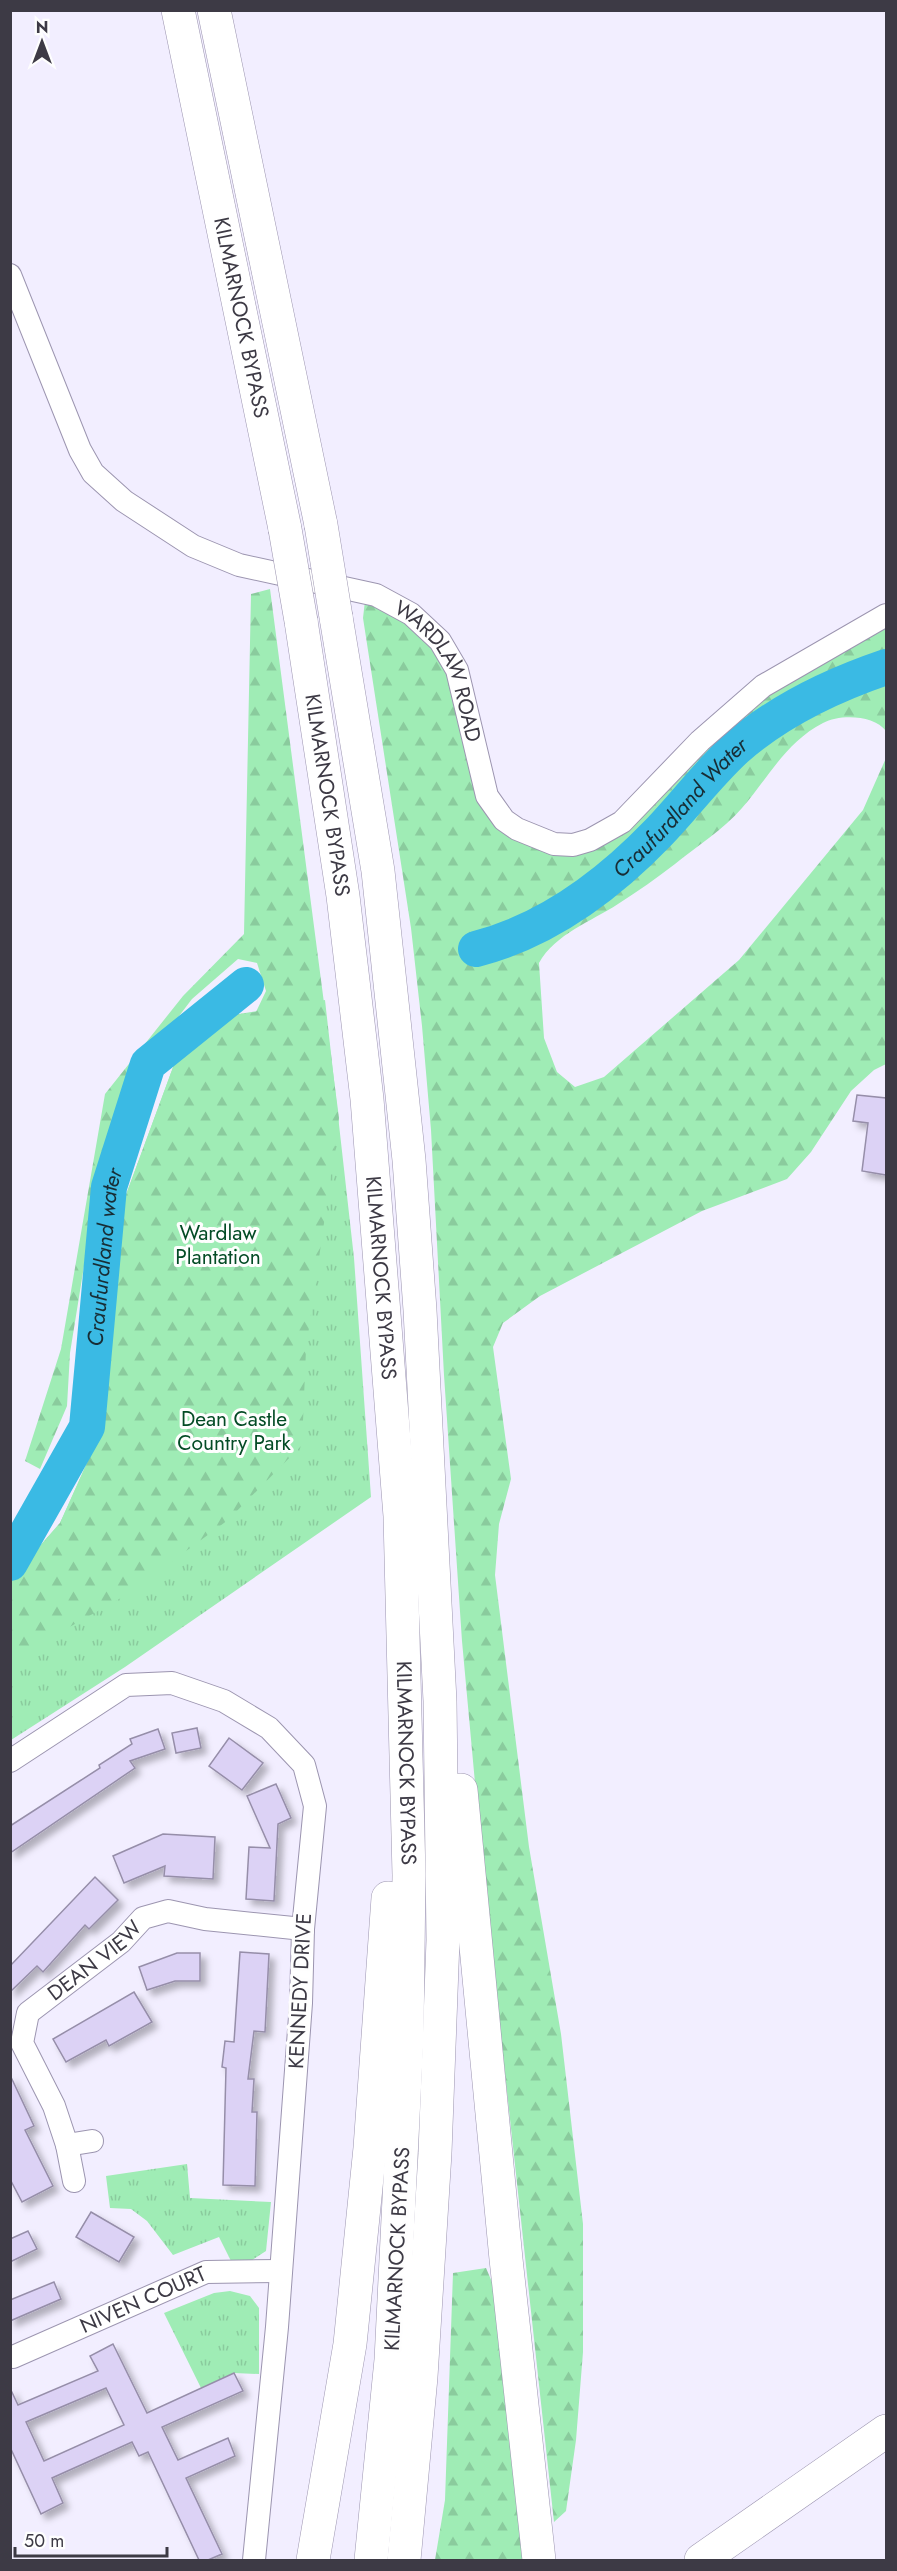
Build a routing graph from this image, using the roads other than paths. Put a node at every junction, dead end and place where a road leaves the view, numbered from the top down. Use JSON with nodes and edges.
{"nodes":[{"id":1,"x":178,"y":10,"type":"edge"},
{"id":2,"x":214,"y":10,"type":"edge"},
{"id":3,"x":10,"y":275,"type":"edge"},
{"id":4,"x":886,"y":615,"type":"edge"},
{"id":5,"x":440,"y":1701,"type":"junction"},
{"id":6,"x":10,"y":1761,"type":"edge"},
{"id":7,"x":406,"y":1771,"type":"junction"},
{"id":8,"x":303,"y":1929,"type":"junction"},
{"id":9,"x":92,"y":2141,"type":"dead end"},
{"id":10,"x":67,"y":2145,"type":"junction"},
{"id":11,"x":74,"y":2181,"type":"dead end"},
{"id":12,"x":280,"y":2271,"type":"junction"},
{"id":13,"x":13,"y":2357,"type":"dead end"},
{"id":14,"x":886,"y":2431,"type":"edge"},
{"id":15,"x":254,"y":2560,"type":"edge"},
{"id":16,"x":313,"y":2560,"type":"edge"},
{"id":17,"x":371,"y":2560,"type":"edge"},
{"id":18,"x":404,"y":2560,"type":"edge"},
{"id":19,"x":539,"y":2560,"type":"edge"},
{"id":20,"x":701,"y":2560,"type":"edge"}],
"edges":[{"from":1,"to":7,"type":"main road","name":"KILMARNOCK BYPASS","bridge":true},
{"from":2,"to":5,"type":"main road","name":"KILMARNOCK BYPASS","bridge":true},
{"from":3,"to":4,"type":"street","name":"WARDLAW ROAD"},
{"from":5,"to":18,"type":"main road","name":"KILMARNOCK BYPASS"},
{"from":5,"to":19,"type":"main road"},
{"from":6,"to":8,"type":"street","name":"KENNEDY DRIVE"},
{"from":7,"to":16,"type":"main road"},
{"from":7,"to":17,"type":"main road","name":"KILMARNOCK BYPASS"},
{"from":8,"to":10,"type":"street","name":"DEAN VIEW"},
{"from":8,"to":12,"type":"street","name":"KENNEDY DRIVE"},
{"from":9,"to":10,"type":"street"},
{"from":10,"to":11,"type":"street","name":"DEAN VIEW"},
{"from":12,"to":13,"type":"street","name":"NIVEN COURT"},
{"from":12,"to":15,"type":"street","name":"KENNEDY DRIVE"},
{"from":14,"to":20,"type":"main road"}]}
